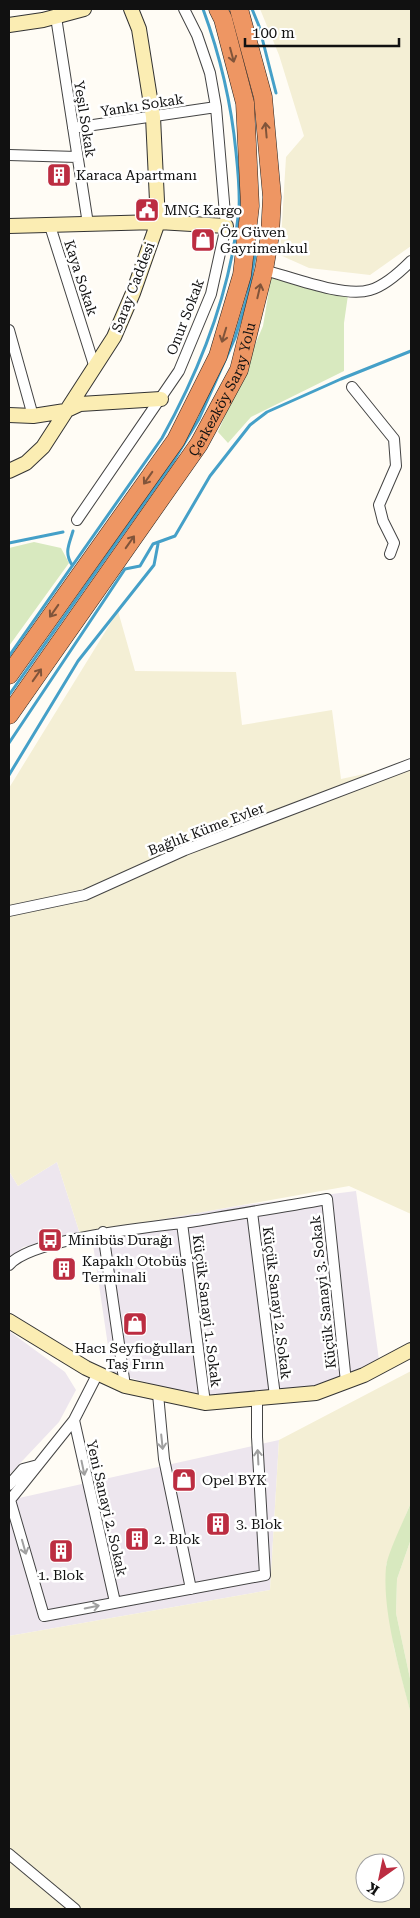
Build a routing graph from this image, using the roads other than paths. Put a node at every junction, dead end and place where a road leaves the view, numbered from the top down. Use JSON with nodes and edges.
{"nodes":[{"id":1,"x":84,"y":9,"type":"edge"},
{"id":2,"x":131,"y":9,"type":"edge"},
{"id":3,"x":184,"y":9,"type":"edge"},
{"id":4,"x":218,"y":9,"type":"edge"},
{"id":5,"x":239,"y":9,"type":"edge"},
{"id":6,"x":56,"y":17,"type":"junction"},
{"id":7,"x":9,"y":25,"type":"edge"},
{"id":8,"x":216,"y":107,"type":"junction"},
{"id":9,"x":153,"y":117,"type":"junction"},
{"id":10,"x":73,"y":128,"type":"junction"},
{"id":11,"x":9,"y":155,"type":"edge"},
{"id":12,"x":77,"y":157,"type":"junction"},
{"id":13,"x":158,"y":222,"type":"junction"},
{"id":14,"x":88,"y":224,"type":"junction"},
{"id":15,"x":9,"y":226,"type":"edge"},
{"id":16,"x":50,"y":226,"type":"junction"},
{"id":17,"x":226,"y":226,"type":"junction"},
{"id":18,"x":411,"y":261,"type":"edge"},
{"id":19,"x":264,"y":270,"type":"junction"},
{"id":20,"x":9,"y":330,"type":"edge"},
{"id":21,"x":95,"y":368,"type":"junction"},
{"id":22,"x":352,"y":387,"type":"dead end"},
{"id":23,"x":161,"y":399,"type":"junction"},
{"id":24,"x":66,"y":411,"type":"junction"},
{"id":25,"x":9,"y":415,"type":"edge"},
{"id":26,"x":32,"y":416,"type":"junction"},
{"id":27,"x":9,"y":471,"type":"edge"},
{"id":28,"x":77,"y":520,"type":"dead end"},
{"id":29,"x":390,"y":554,"type":"dead end"},
{"id":30,"x":9,"y":675,"type":"edge"},
{"id":31,"x":9,"y":715,"type":"edge"},
{"id":32,"x":411,"y":764,"type":"edge"},
{"id":33,"x":9,"y":910,"type":"edge"},
{"id":34,"x":252,"y":1212,"type":"junction"},
{"id":35,"x":182,"y":1223,"type":"junction"},
{"id":36,"x":103,"y":1232,"type":"junction"},
{"id":37,"x":9,"y":1265,"type":"edge"},
{"id":38,"x":9,"y":1322,"type":"edge"},
{"id":39,"x":411,"y":1350,"type":"edge"},
{"id":40,"x":98,"y":1373,"type":"junction"},
{"id":41,"x":346,"y":1382,"type":"junction"},
{"id":42,"x":125,"y":1386,"type":"junction"},
{"id":43,"x":158,"y":1394,"type":"junction"},
{"id":44,"x":275,"y":1396,"type":"junction"},
{"id":45,"x":258,"y":1398,"type":"junction"},
{"id":46,"x":205,"y":1403,"type":"junction"},
{"id":47,"x":74,"y":1420,"type":"junction"},
{"id":48,"x":38,"y":1465,"type":"junction"},
{"id":49,"x":9,"y":1485,"type":"edge"},
{"id":50,"x":191,"y":1589,"type":"junction"},
{"id":51,"x":115,"y":1602,"type":"junction"},
{"id":52,"x":9,"y":1854,"type":"edge"},
{"id":53,"x":75,"y":1909,"type":"edge"}],
"edges":[{"from":1,"to":6,"type":"street"},
{"from":2,"to":9,"type":"street","name":"Saray Caddesi"},
{"from":3,"to":8,"type":"street","name":"Onur Sokak"},
{"from":4,"to":30,"type":"highway","name":"Çerkezköy Saray Yolu","one_way":true},
{"from":19,"to":5,"type":"highway","name":"Çerkezköy Saray Yolu","one_way":true},
{"from":6,"to":7,"type":"street"},
{"from":6,"to":10,"type":"street","name":"Yeşil Sokak"},
{"from":8,"to":9,"type":"street","name":"Yankı Sokak"},
{"from":8,"to":17,"type":"street","name":"Onur Sokak"},
{"from":9,"to":10,"type":"street","name":"Yankı Sokak"},
{"from":9,"to":13,"type":"street","name":"Saray Caddesi"},
{"from":10,"to":12,"type":"street","name":"Yeşil Sokak"},
{"from":11,"to":12,"type":"street"},
{"from":12,"to":14,"type":"street","name":"Yeşil Sokak"},
{"from":13,"to":14,"type":"street"},
{"from":13,"to":17,"type":"street"},
{"from":13,"to":21,"type":"street","name":"Saray Caddesi"},
{"from":14,"to":16,"type":"street"},
{"from":15,"to":16,"type":"street"},
{"from":16,"to":21,"type":"street","name":"Kaya Sokak"},
{"from":17,"to":23,"type":"street","name":"Onur Sokak"},
{"from":18,"to":19,"type":"street"},
{"from":31,"to":19,"type":"highway","name":"Çerkezköy Saray Yolu","one_way":true},
{"from":20,"to":26,"type":"street"},
{"from":21,"to":24,"type":"street","name":"Saray Caddesi"},
{"from":22,"to":29,"type":"street"},
{"from":23,"to":24,"type":"street"},
{"from":23,"to":28,"type":"street","name":"Onur Sokak"},
{"from":24,"to":26,"type":"street"},
{"from":24,"to":27,"type":"street","name":"Saray Caddesi"},
{"from":25,"to":26,"type":"street"},
{"from":32,"to":33,"type":"street","name":"Bağlık Küme Evler"},
{"from":34,"to":35,"type":"street"},
{"from":34,"to":41,"type":"street","name":"Küçük Sanayi 3. Sokak"},
{"from":34,"to":44,"type":"street","name":"Küçük Sanayi 2. Sokak"},
{"from":35,"to":36,"type":"street"},
{"from":35,"to":46,"type":"street","name":"Küçük Sanayi 1. Sokak"},
{"from":36,"to":37,"type":"street"},
{"from":36,"to":42,"type":"street"},
{"from":38,"to":40,"type":"street"},
{"from":39,"to":41,"type":"street"},
{"from":40,"to":42,"type":"street"},
{"from":40,"to":47,"type":"street"},
{"from":41,"to":44,"type":"street"},
{"from":42,"to":43,"type":"street"},
{"from":43,"to":46,"type":"street"},
{"from":43,"to":50,"type":"street","one_way":true},
{"from":44,"to":45,"type":"street"},
{"from":45,"to":46,"type":"street"},
{"from":50,"to":45,"type":"street","one_way":true},
{"from":47,"to":48,"type":"street"},
{"from":47,"to":51,"type":"street","name":"Yeni Sanayi 2. Sokak","one_way":true},
{"from":48,"to":49,"type":"street"},
{"from":48,"to":51,"type":"street","one_way":true},
{"from":50,"to":51,"type":"street"},
{"from":52,"to":53,"type":"street"}]}
